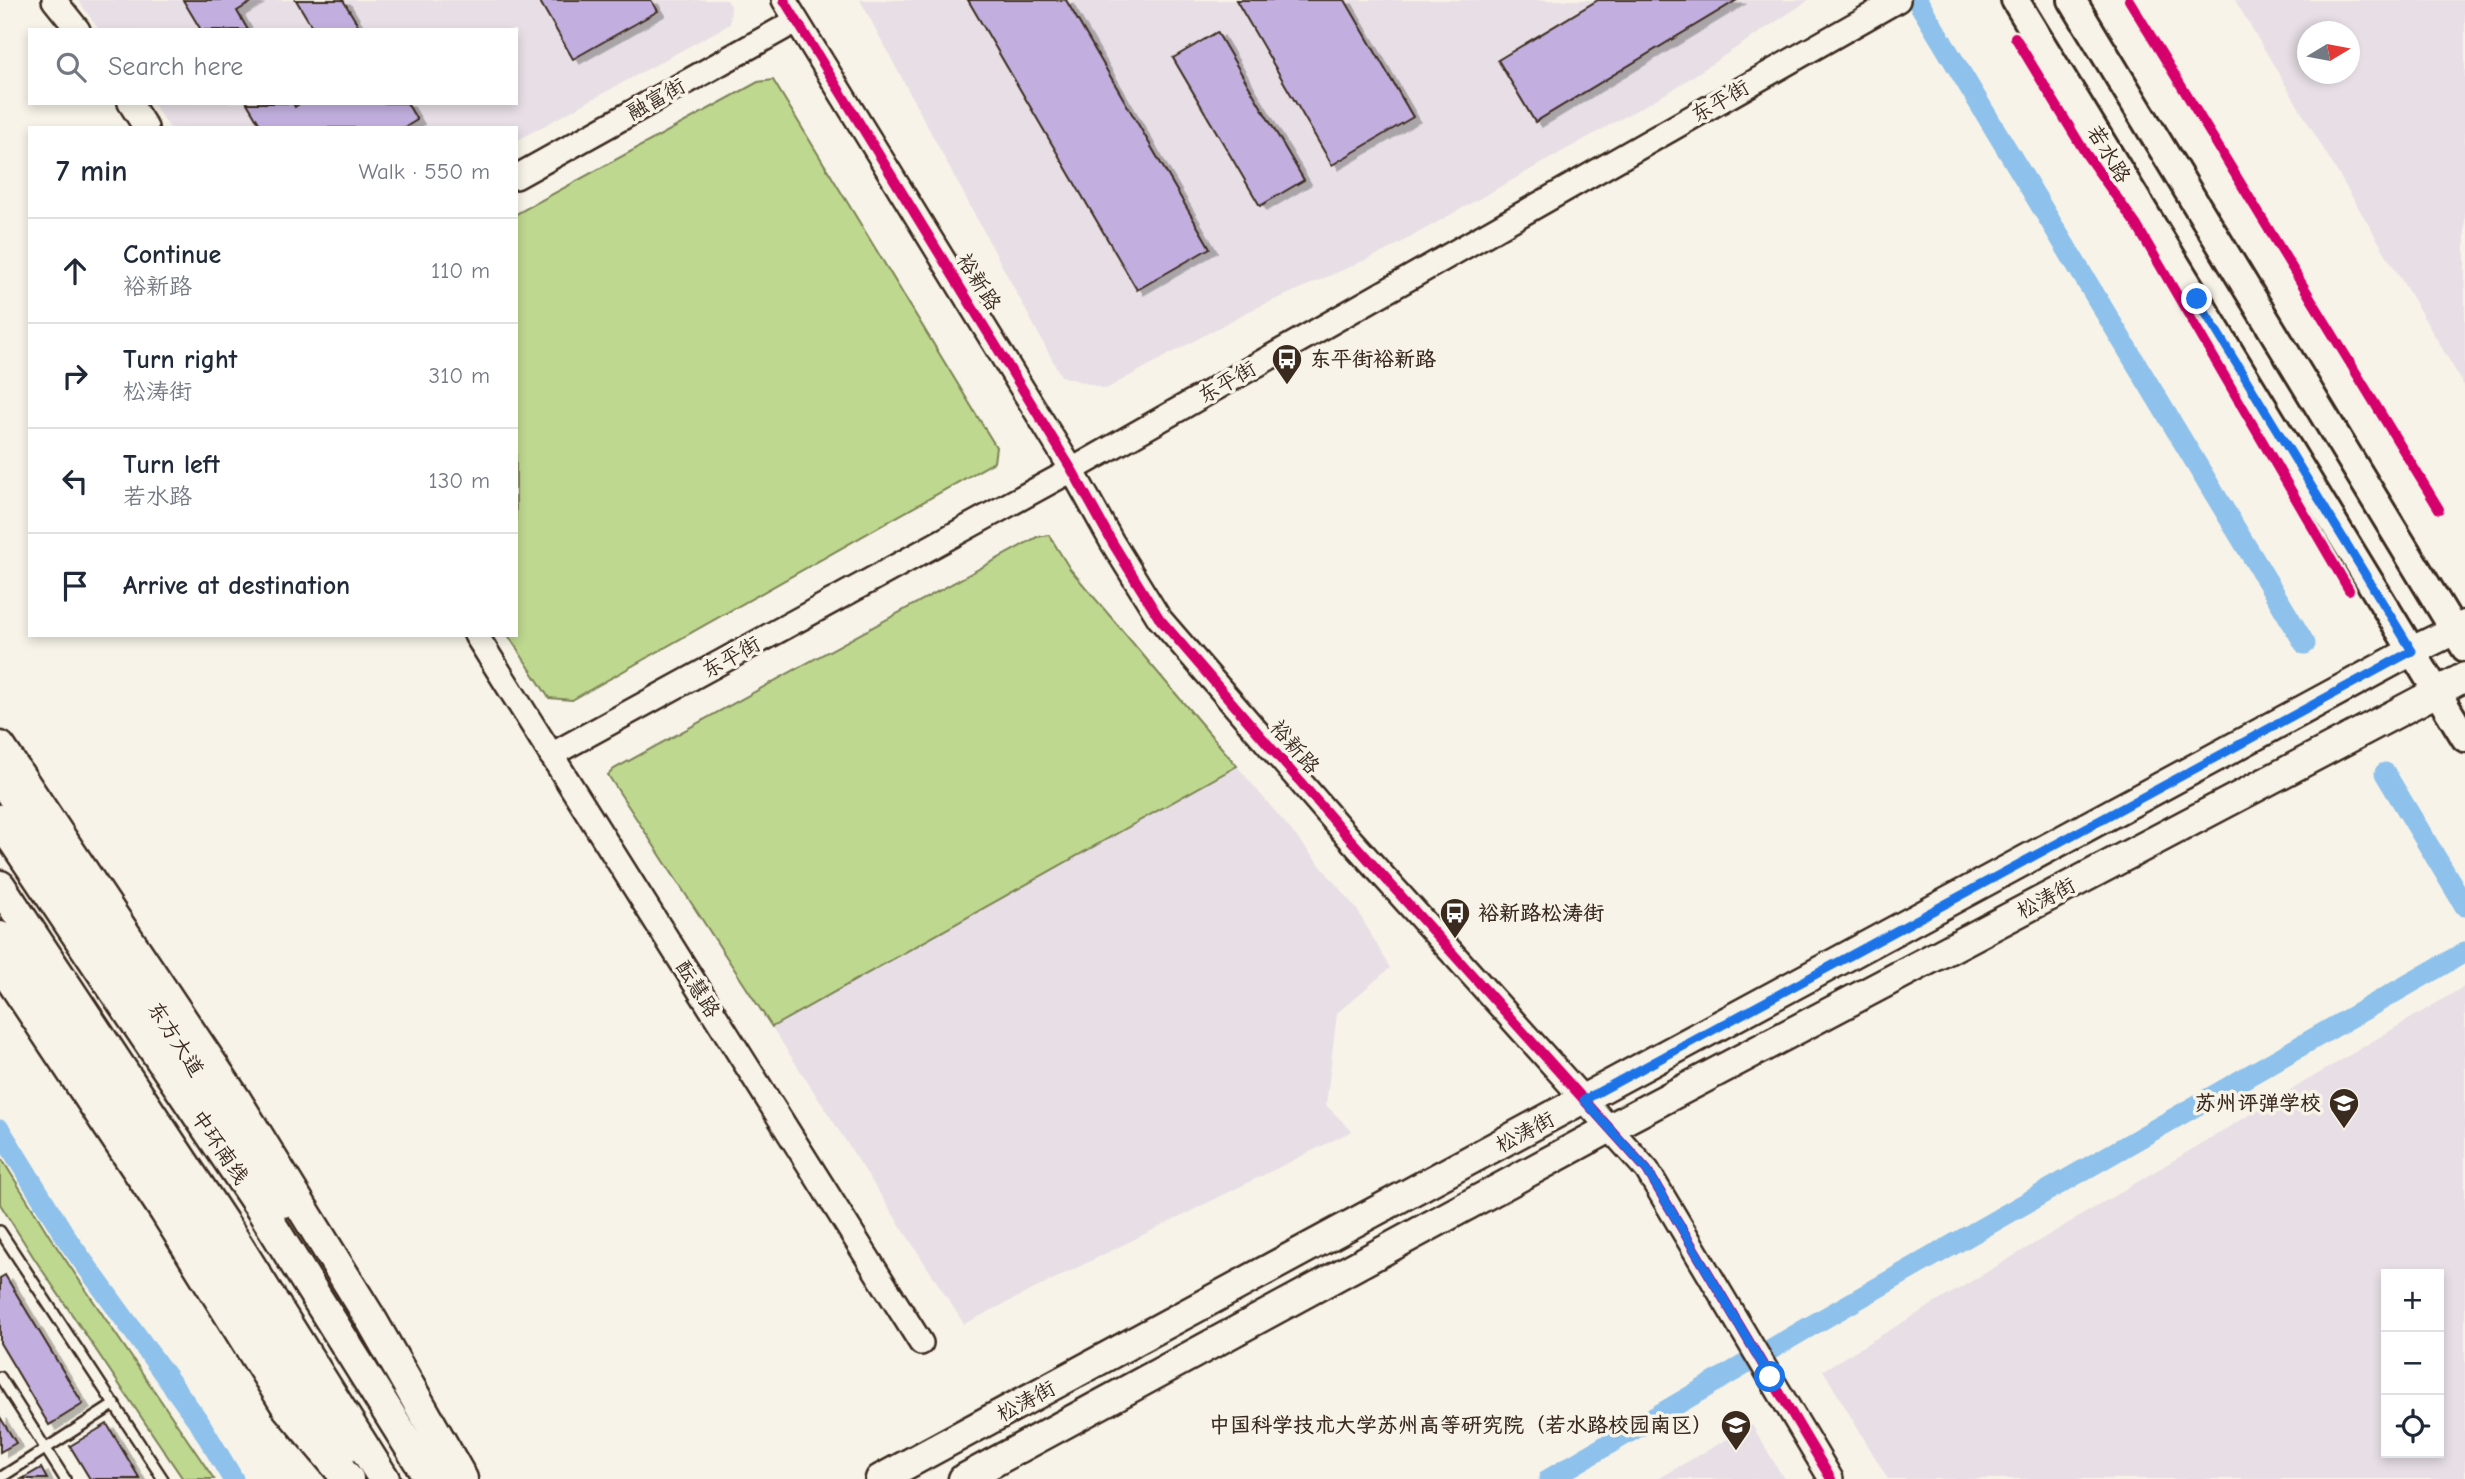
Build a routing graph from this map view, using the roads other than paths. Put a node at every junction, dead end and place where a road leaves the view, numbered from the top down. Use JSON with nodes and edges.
{"nodes":[{"id":1,"x":54,"y":0,"type":"edge"},
{"id":2,"x":784,"y":0,"type":"edge"},
{"id":3,"x":2015,"y":0,"type":"edge"},
{"id":4,"x":2072,"y":0,"type":"edge"},
{"id":5,"x":1889,"y":5,"type":"edge"},
{"id":6,"x":796,"y":21,"type":"junction"},
{"id":7,"x":76,"y":28,"type":"edge"},
{"id":8,"x":131,"y":105,"type":"edge"},
{"id":9,"x":145,"y":126,"type":"edge"},
{"id":10,"x":518,"y":176,"type":"edge"},
{"id":11,"x":1072,"y":470,"type":"junction"},
{"id":12,"x":2462,"y":635,"type":"edge"},
{"id":13,"x":477,"y":637,"type":"edge"},
{"id":14,"x":2412,"y":651,"type":"junction"},
{"id":15,"x":2465,"y":677,"type":"edge"},
{"id":16,"x":2437,"y":692,"type":"junction"},
{"id":17,"x":2465,"y":738,"type":"edge"},
{"id":18,"x":0,"y":747,"type":"edge"},
{"id":19,"x":551,"y":755,"type":"junction"},
{"id":20,"x":0,"y":779,"type":"edge"},
{"id":21,"x":0,"y":820,"type":"edge"},
{"id":22,"x":0,"y":886,"type":"edge"},
{"id":23,"x":0,"y":936,"type":"edge"},
{"id":24,"x":0,"y":963,"type":"edge"},
{"id":25,"x":1584,"y":1100,"type":"junction"},
{"id":26,"x":1610,"y":1128,"type":"junction"},
{"id":27,"x":0,"y":1231,"type":"edge"},
{"id":28,"x":921,"y":1343,"type":"dead end"},
{"id":29,"x":0,"y":1377,"type":"edge"},
{"id":30,"x":116,"y":1404,"type":"junction"},
{"id":31,"x":47,"y":1448,"type":"junction"},
{"id":32,"x":0,"y":1478,"type":"edge"},
{"id":33,"x":65,"y":1479,"type":"edge"},
{"id":34,"x":163,"y":1479,"type":"edge"},
{"id":35,"x":348,"y":1479,"type":"edge"},
{"id":36,"x":356,"y":1479,"type":"edge"},
{"id":37,"x":384,"y":1479,"type":"edge"},
{"id":38,"x":430,"y":1479,"type":"edge"},
{"id":39,"x":461,"y":1479,"type":"edge"},
{"id":40,"x":880,"y":1479,"type":"edge"},
{"id":41,"x":963,"y":1479,"type":"edge"},
{"id":42,"x":1830,"y":1479,"type":"edge"}],
"edges":[{"from":1,"to":7,"type":"street"},
{"from":2,"to":6,"type":"street","name":"裕新路"},
{"from":3,"to":14,"type":"main road","name":"若水路"},
{"from":4,"to":12,"type":"main road"},
{"from":5,"to":11,"type":"street","name":"东平街"},
{"from":6,"to":10,"type":"street","name":"融富街"},
{"from":6,"to":11,"type":"street","name":"裕新路"},
{"from":8,"to":9,"type":"street"},
{"from":11,"to":19,"type":"street","name":"东平街"},
{"from":11,"to":25,"type":"street","name":"裕新路"},
{"from":12,"to":14,"type":"main road","name":"松涛街"},
{"from":13,"to":19,"type":"street","name":"酝慧路"},
{"from":14,"to":16,"type":"main road","name":"若水路"},
{"from":14,"to":25,"type":"main road","name":"松涛街"},
{"from":15,"to":16,"type":"main road","name":"松涛街"},
{"from":16,"to":17,"type":"main road","name":"若水路"},
{"from":16,"to":26,"type":"main road","name":"松涛街"},
{"from":18,"to":39,"type":"highway"},
{"from":19,"to":28,"type":"street","name":"酝慧路"},
{"from":20,"to":39,"type":"main road","name":"东方大道"},
{"from":21,"to":38,"type":"highway","name":"中环南线"},
{"from":22,"to":37,"type":"highway","name":"中环南线"},
{"from":23,"to":36,"type":"main road"},
{"from":24,"to":35,"type":"highway"},
{"from":25,"to":26,"type":"street","name":"裕新路"},
{"from":25,"to":40,"type":"main road","name":"松涛街"},
{"from":26,"to":41,"type":"main road","name":"松涛街"},
{"from":26,"to":42,"type":"street","name":"裕新路"},
{"from":27,"to":30,"type":"lane"},
{"from":29,"to":31,"type":"lane"},
{"from":30,"to":31,"type":"lane"},
{"from":30,"to":34,"type":"lane"},
{"from":31,"to":32,"type":"lane"},
{"from":31,"to":33,"type":"lane"}]}
